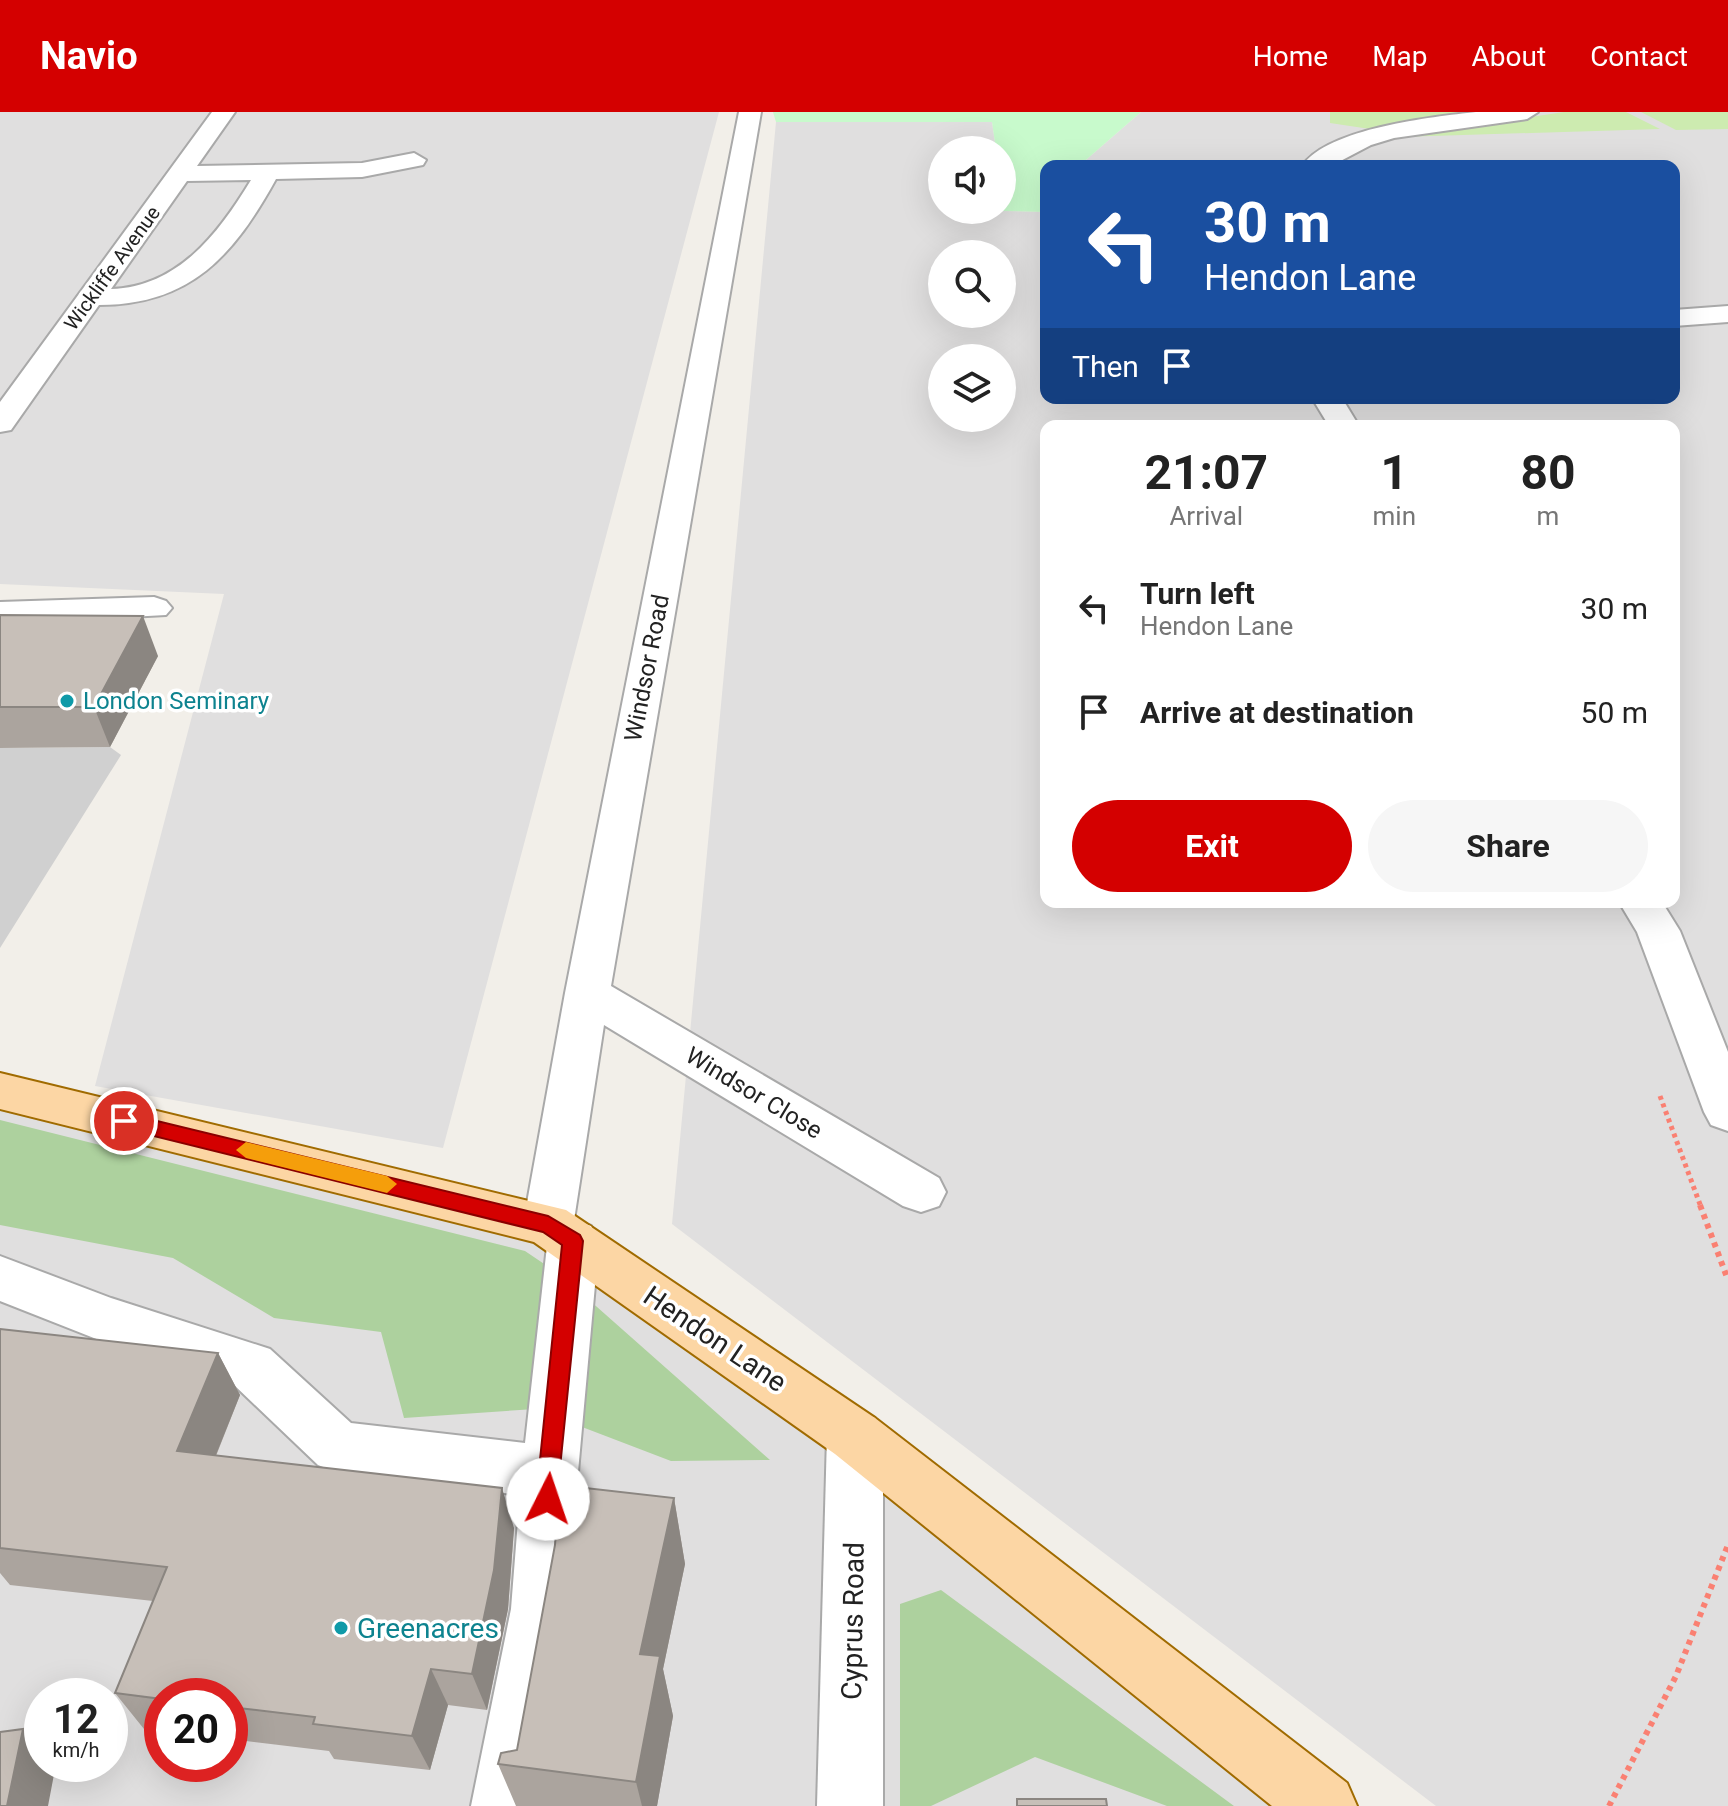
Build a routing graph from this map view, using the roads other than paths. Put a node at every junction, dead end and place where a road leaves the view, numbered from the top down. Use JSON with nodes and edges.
{"nodes":[{"id":1,"x":224,"y":112,"type":"edge"},
{"id":2,"x":750,"y":112,"type":"edge"},
{"id":3,"x":1527,"y":112,"type":"edge"},
{"id":4,"x":414,"y":160,"type":"dead end"},
{"id":5,"x":1322,"y":160,"type":"edge"},
{"id":6,"x":267,"y":173,"type":"junction"},
{"id":7,"x":180,"y":174,"type":"junction"},
{"id":8,"x":91,"y":297,"type":"junction"},
{"id":9,"x":1728,"y":314,"type":"edge"},
{"id":10,"x":1680,"y":318,"type":"edge"},
{"id":11,"x":0,"y":423,"type":"edge"},
{"id":12,"x":154,"y":608,"type":"dead end"},
{"id":13,"x":0,"y":613,"type":"edge"},
{"id":14,"x":1644,"y":908,"type":"edge"},
{"id":15,"x":587,"y":993,"type":"junction"},
{"id":16,"x":0,"y":1091,"type":"edge"},
{"id":17,"x":1728,"y":1112,"type":"edge"},
{"id":18,"x":921,"y":1192,"type":"dead end"},
{"id":19,"x":561,"y":1233,"type":"junction"},
{"id":20,"x":0,"y":1278,"type":"edge"},
{"id":21,"x":855,"y":1436,"type":"junction"},
{"id":22,"x":550,"y":1472,"type":"junction"},
{"id":23,"x":504,"y":1806,"type":"edge"},
{"id":24,"x":850,"y":1806,"type":"edge"},
{"id":25,"x":1324,"y":1806,"type":"edge"}],
"edges":[{"from":1,"to":7,"type":"street","name":"Wickliffe Avenue"},
{"from":2,"to":15,"type":"street","name":"Windsor Road"},
{"from":3,"to":5,"type":"street"},
{"from":4,"to":6,"type":"street"},
{"from":6,"to":7,"type":"street"},
{"from":6,"to":8,"type":"street"},
{"from":7,"to":8,"type":"street","name":"Wickliffe Avenue"},
{"from":8,"to":11,"type":"street","name":"Wickliffe Avenue"},
{"from":9,"to":10,"type":"street"},
{"from":12,"to":13,"type":"street"},
{"from":14,"to":17,"type":"street"},
{"from":15,"to":18,"type":"street","name":"Windsor Close"},
{"from":15,"to":19,"type":"street","name":"Windsor Road"},
{"from":16,"to":19,"type":"main road","name":"Hendon Lane"},
{"from":19,"to":21,"type":"main road","name":"Hendon Lane"},
{"from":19,"to":22,"type":"street","name":"Windsor Road"},
{"from":20,"to":22,"type":"street"},
{"from":21,"to":24,"type":"street","name":"Cyprus Road"},
{"from":21,"to":25,"type":"main road","name":"Hendon Lane"},
{"from":22,"to":23,"type":"street","name":"Windsor Road"}]}
